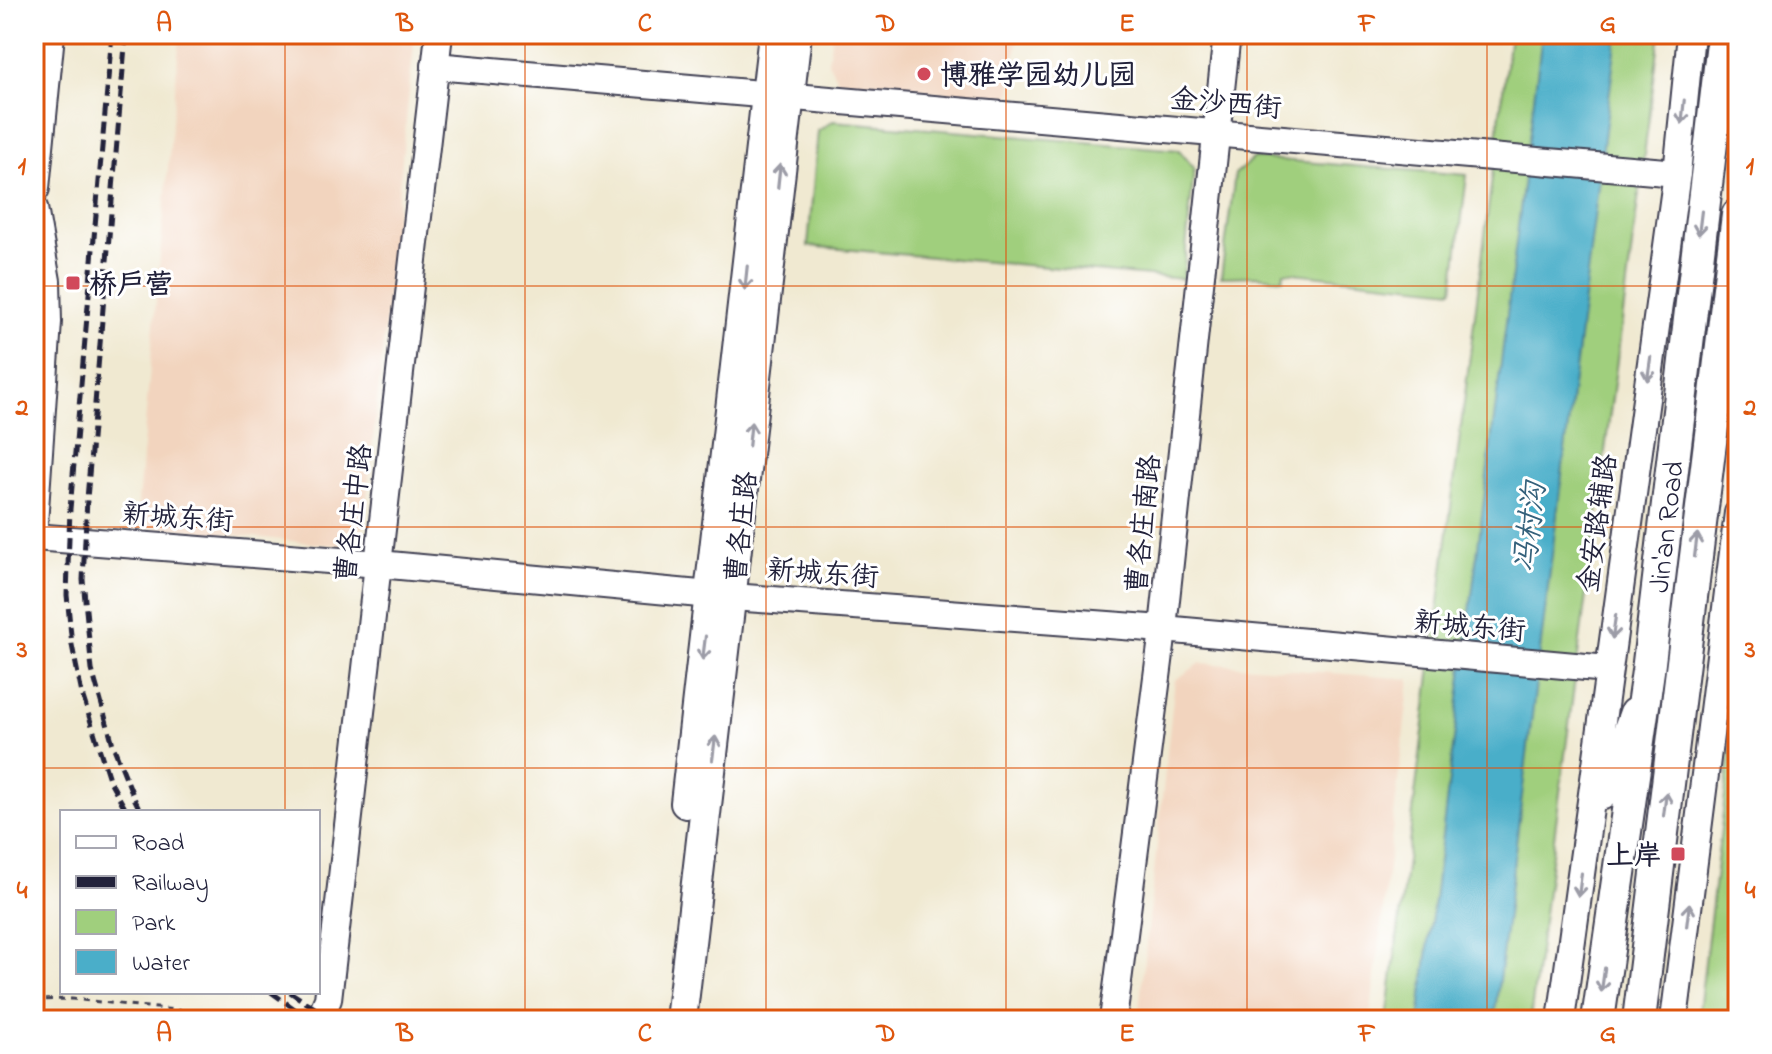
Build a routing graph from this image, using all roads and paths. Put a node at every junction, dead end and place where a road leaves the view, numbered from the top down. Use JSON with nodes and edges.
{"nodes":[{"id":1,"x":49,"y":34,"type":"edge"},
{"id":2,"x":439,"y":34,"type":"edge"},
{"id":3,"x":774,"y":34,"type":"edge"},
{"id":4,"x":796,"y":34,"type":"edge"},
{"id":5,"x":1227,"y":34,"type":"edge"},
{"id":6,"x":1691,"y":34,"type":"edge"},
{"id":7,"x":1724,"y":34,"type":"edge"},
{"id":8,"x":435,"y":66,"type":"junction"},
{"id":9,"x":778,"y":96,"type":"junction"},
{"id":10,"x":1216,"y":134,"type":"junction"},
{"id":11,"x":1677,"y":173,"type":"junction"},
{"id":12,"x":34,"y":188,"type":"edge"},
{"id":13,"x":34,"y":208,"type":"edge"},
{"id":14,"x":1738,"y":215,"type":"edge"},
{"id":15,"x":1738,"y":513,"type":"edge"},
{"id":16,"x":34,"y":524,"type":"edge"},
{"id":17,"x":34,"y":537,"type":"edge"},
{"id":18,"x":379,"y":564,"type":"junction"},
{"id":19,"x":721,"y":596,"type":"junction"},
{"id":20,"x":1163,"y":629,"type":"junction"},
{"id":21,"x":1608,"y":669,"type":"junction"},
{"id":22,"x":1648,"y":671,"type":"junction"},
{"id":23,"x":1728,"y":672,"type":"edge"},
{"id":24,"x":1585,"y":845,"type":"junction"},
{"id":25,"x":34,"y":1000,"type":"edge"},
{"id":26,"x":326,"y":1013,"type":"edge"},
{"id":27,"x":269,"y":1020,"type":"edge"},
{"id":28,"x":661,"y":1020,"type":"edge"},
{"id":29,"x":681,"y":1020,"type":"edge"},
{"id":30,"x":1113,"y":1020,"type":"edge"},
{"id":31,"x":1561,"y":1020,"type":"edge"},
{"id":32,"x":1598,"y":1020,"type":"edge"},
{"id":33,"x":1639,"y":1020,"type":"edge"},
{"id":34,"x":1674,"y":1020,"type":"edge"}],
"edges":[{"from":1,"to":12,"type":"main road"},
{"from":2,"to":8,"type":"street","name":"曹各庄中路"},
{"from":3,"to":9,"type":"main road","name":"曹各庄路"},
{"from":4,"to":9,"type":"main road","name":"曹各庄路"},
{"from":5,"to":10,"type":"street","name":"曹各庄南路"},
{"from":6,"to":11,"type":"street","name":"金安路辅路","one_way":true},
{"from":7,"to":22,"type":"main road","name":"Jin'an Road","one_way":true},
{"from":8,"to":9,"type":"street","name":"金沙西街"},
{"from":8,"to":18,"type":"street","name":"曹各庄中路"},
{"from":9,"to":10,"type":"street","name":"金沙西街"},
{"from":9,"to":19,"type":"main road","name":"曹各庄路"},
{"from":10,"to":11,"type":"street","name":"金沙西街"},
{"from":10,"to":20,"type":"street","name":"曹各庄南路"},
{"from":11,"to":21,"type":"street","name":"金安路辅路","one_way":true},
{"from":13,"to":16,"type":"street"},
{"from":33,"to":14,"type":"main road","name":"Jin'an Road","one_way":true},
{"from":15,"to":23,"type":"street"},
{"from":17,"to":18,"type":"street","name":"新城东街"},
{"from":18,"to":19,"type":"street","name":"新城东街"},
{"from":18,"to":26,"type":"street","name":"曹各庄中路"},
{"from":19,"to":20,"type":"street","name":"新城东街"},
{"from":19,"to":28,"type":"main road","name":"曹各庄路","one_way":true},
{"from":29,"to":19,"type":"main road","name":"曹各庄路","one_way":true},
{"from":20,"to":21,"type":"street","name":"新城东街"},
{"from":20,"to":30,"type":"street","name":"曹各庄南路"},
{"from":21,"to":24,"type":"street","name":"金安路辅路"},
{"from":22,"to":24,"type":"street"},
{"from":22,"to":32,"type":"main road","name":"Jin'an Road","one_way":true},
{"from":34,"to":23,"type":"street","one_way":true},
{"from":24,"to":31,"type":"street","name":"金安路辅路","one_way":true},
{"from":25,"to":27,"type":"path"}]}
